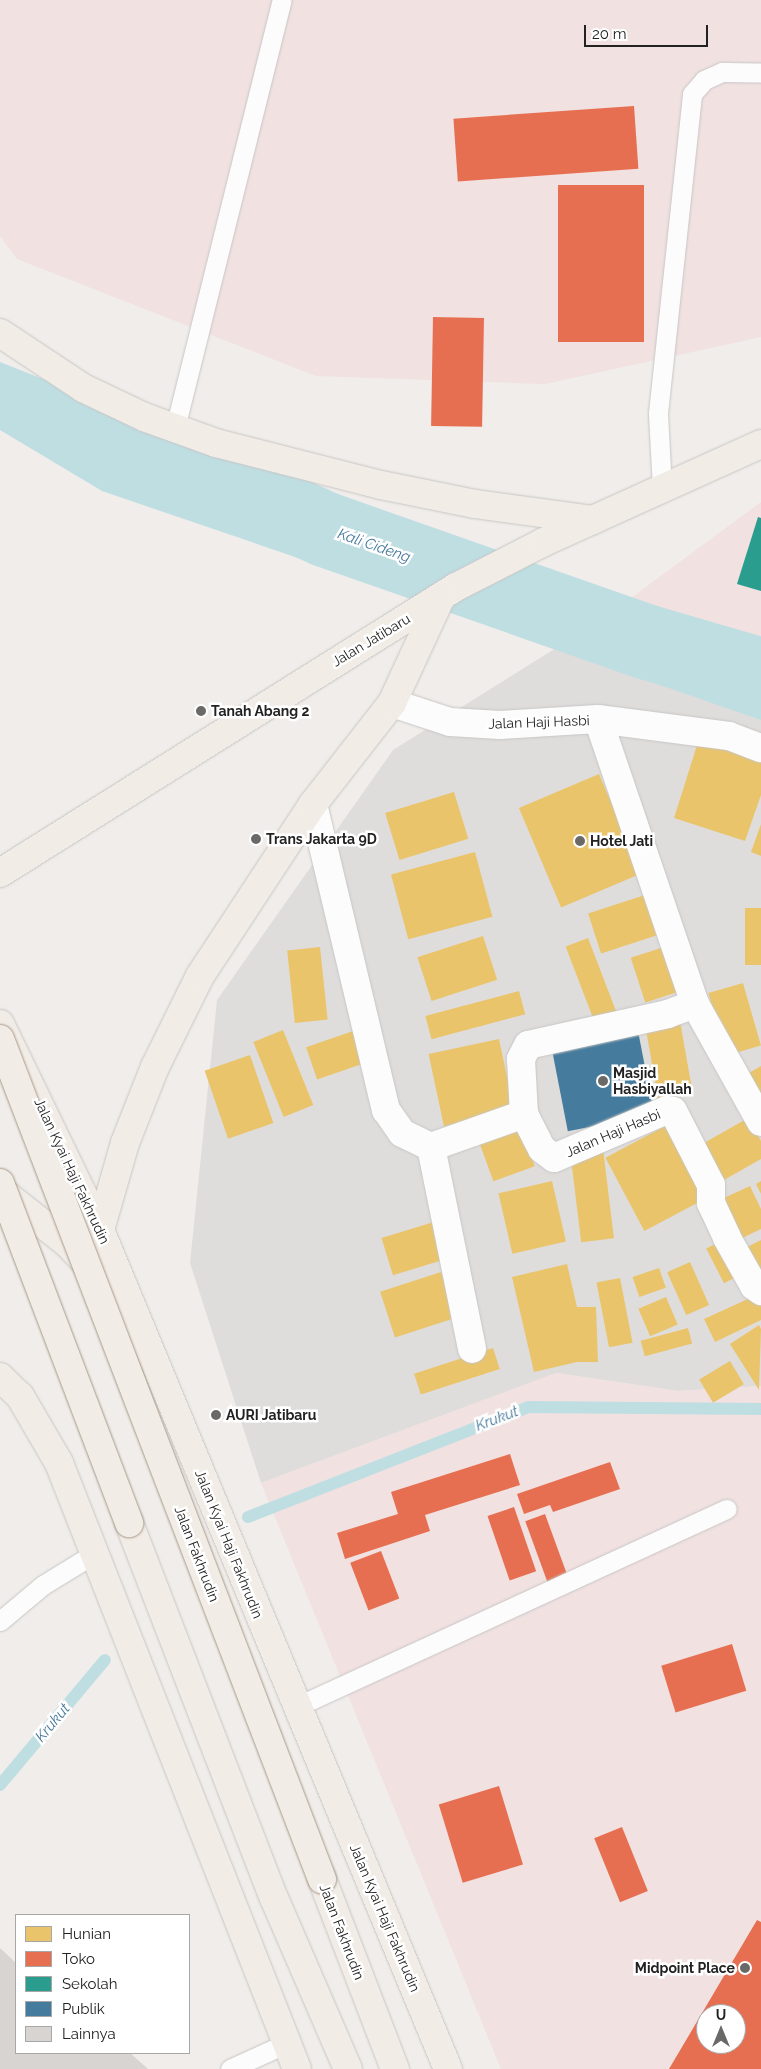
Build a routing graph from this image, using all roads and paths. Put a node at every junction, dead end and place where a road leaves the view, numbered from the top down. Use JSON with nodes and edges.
{"nodes":[{"id":1,"x":282,"y":0,"type":"edge"},
{"id":2,"x":761,"y":73,"type":"edge"},
{"id":3,"x":0,"y":333,"type":"edge"},
{"id":4,"x":175,"y":428,"type":"junction"},
{"id":5,"x":761,"y":444,"type":"edge"},
{"id":6,"x":662,"y":488,"type":"junction"},
{"id":7,"x":594,"y":520,"type":"junction"},
{"id":8,"x":449,"y":592,"type":"junction"},
{"id":9,"x":392,"y":703,"type":"junction"},
{"id":10,"x":598,"y":719,"type":"junction"},
{"id":11,"x":761,"y":748,"type":"edge"},
{"id":12,"x":313,"y":804,"type":"junction"},
{"id":13,"x":0,"y":873,"type":"edge"},
{"id":14,"x":695,"y":1004,"type":"junction"},
{"id":15,"x":0,"y":1024,"type":"edge"},
{"id":16,"x":0,"y":1039,"type":"edge"},
{"id":17,"x":524,"y":1114,"type":"junction"},
{"id":18,"x":761,"y":1122,"type":"edge"},
{"id":19,"x":431,"y":1147,"type":"junction"},
{"id":20,"x":0,"y":1183,"type":"edge"},
{"id":21,"x":0,"y":1190,"type":"edge"},
{"id":22,"x":100,"y":1230,"type":"junction"},
{"id":23,"x":761,"y":1291,"type":"edge"},
{"id":24,"x":133,"y":1312,"type":"junction"},
{"id":25,"x":472,"y":1349,"type":"dead end"},
{"id":26,"x":0,"y":1377,"type":"edge"},
{"id":27,"x":727,"y":1509,"type":"dead end"},
{"id":28,"x":95,"y":1553,"type":"junction"},
{"id":29,"x":0,"y":1621,"type":"edge"},
{"id":30,"x":296,"y":1707,"type":"junction"},
{"id":31,"x":288,"y":2043,"type":"junction"},
{"id":32,"x":230,"y":2069,"type":"edge"},
{"id":33,"x":297,"y":2069,"type":"edge"},
{"id":34,"x":348,"y":2069,"type":"edge"},
{"id":35,"x":395,"y":2069,"type":"edge"},
{"id":36,"x":448,"y":2069,"type":"edge"}],
"edges":[{"from":1,"to":4,"type":"lane"},
{"from":2,"to":6,"type":"lane"},
{"from":3,"to":4,"type":"main road"},
{"from":4,"to":7,"type":"main road"},
{"from":5,"to":6,"type":"main road","name":"Jalan Jatibaru"},
{"from":6,"to":7,"type":"main road","name":"Jalan Jatibaru"},
{"from":7,"to":8,"type":"main road","name":"Jalan Jatibaru"},
{"from":8,"to":9,"type":"main road"},
{"from":8,"to":13,"type":"main road","name":"Jalan Jatibaru"},
{"from":9,"to":10,"type":"street","name":"Jalan Haji Hasbi"},
{"from":9,"to":12,"type":"main road"},
{"from":10,"to":11,"type":"street","name":"Jalan Haji Hasbi"},
{"from":10,"to":14,"type":"street","name":"Jalan Haji Hasbi"},
{"from":12,"to":19,"type":"street"},
{"from":12,"to":22,"type":"main road"},
{"from":14,"to":17,"type":"street","name":"Jalan Haji Hasbi"},
{"from":14,"to":18,"type":"street","name":"Jalan Haji Hasbi"},
{"from":15,"to":22,"type":"main road","name":"Jalan Kyai Haji Fakhrudin"},
{"from":16,"to":35,"type":"main road","name":"Jalan Fakhrudin","bridge":true},
{"from":17,"to":19,"type":"street"},
{"from":17,"to":23,"type":"street","name":"Jalan Haji Hasbi"},
{"from":19,"to":25,"type":"street"},
{"from":20,"to":34,"type":"main road","bridge":true},
{"from":21,"to":24,"type":"main road"},
{"from":22,"to":24,"type":"main road","name":"Jalan Kyai Haji Fakhrudin"},
{"from":24,"to":30,"type":"main road","name":"Jalan Kyai Haji Fakhrudin"},
{"from":26,"to":28,"type":"main road"},
{"from":27,"to":30,"type":"lane"},
{"from":28,"to":29,"type":"lane"},
{"from":28,"to":31,"type":"main road"},
{"from":30,"to":36,"type":"main road","name":"Jalan Kyai Haji Fakhrudin"},
{"from":31,"to":32,"type":"lane"},
{"from":31,"to":33,"type":"main road"}]}
